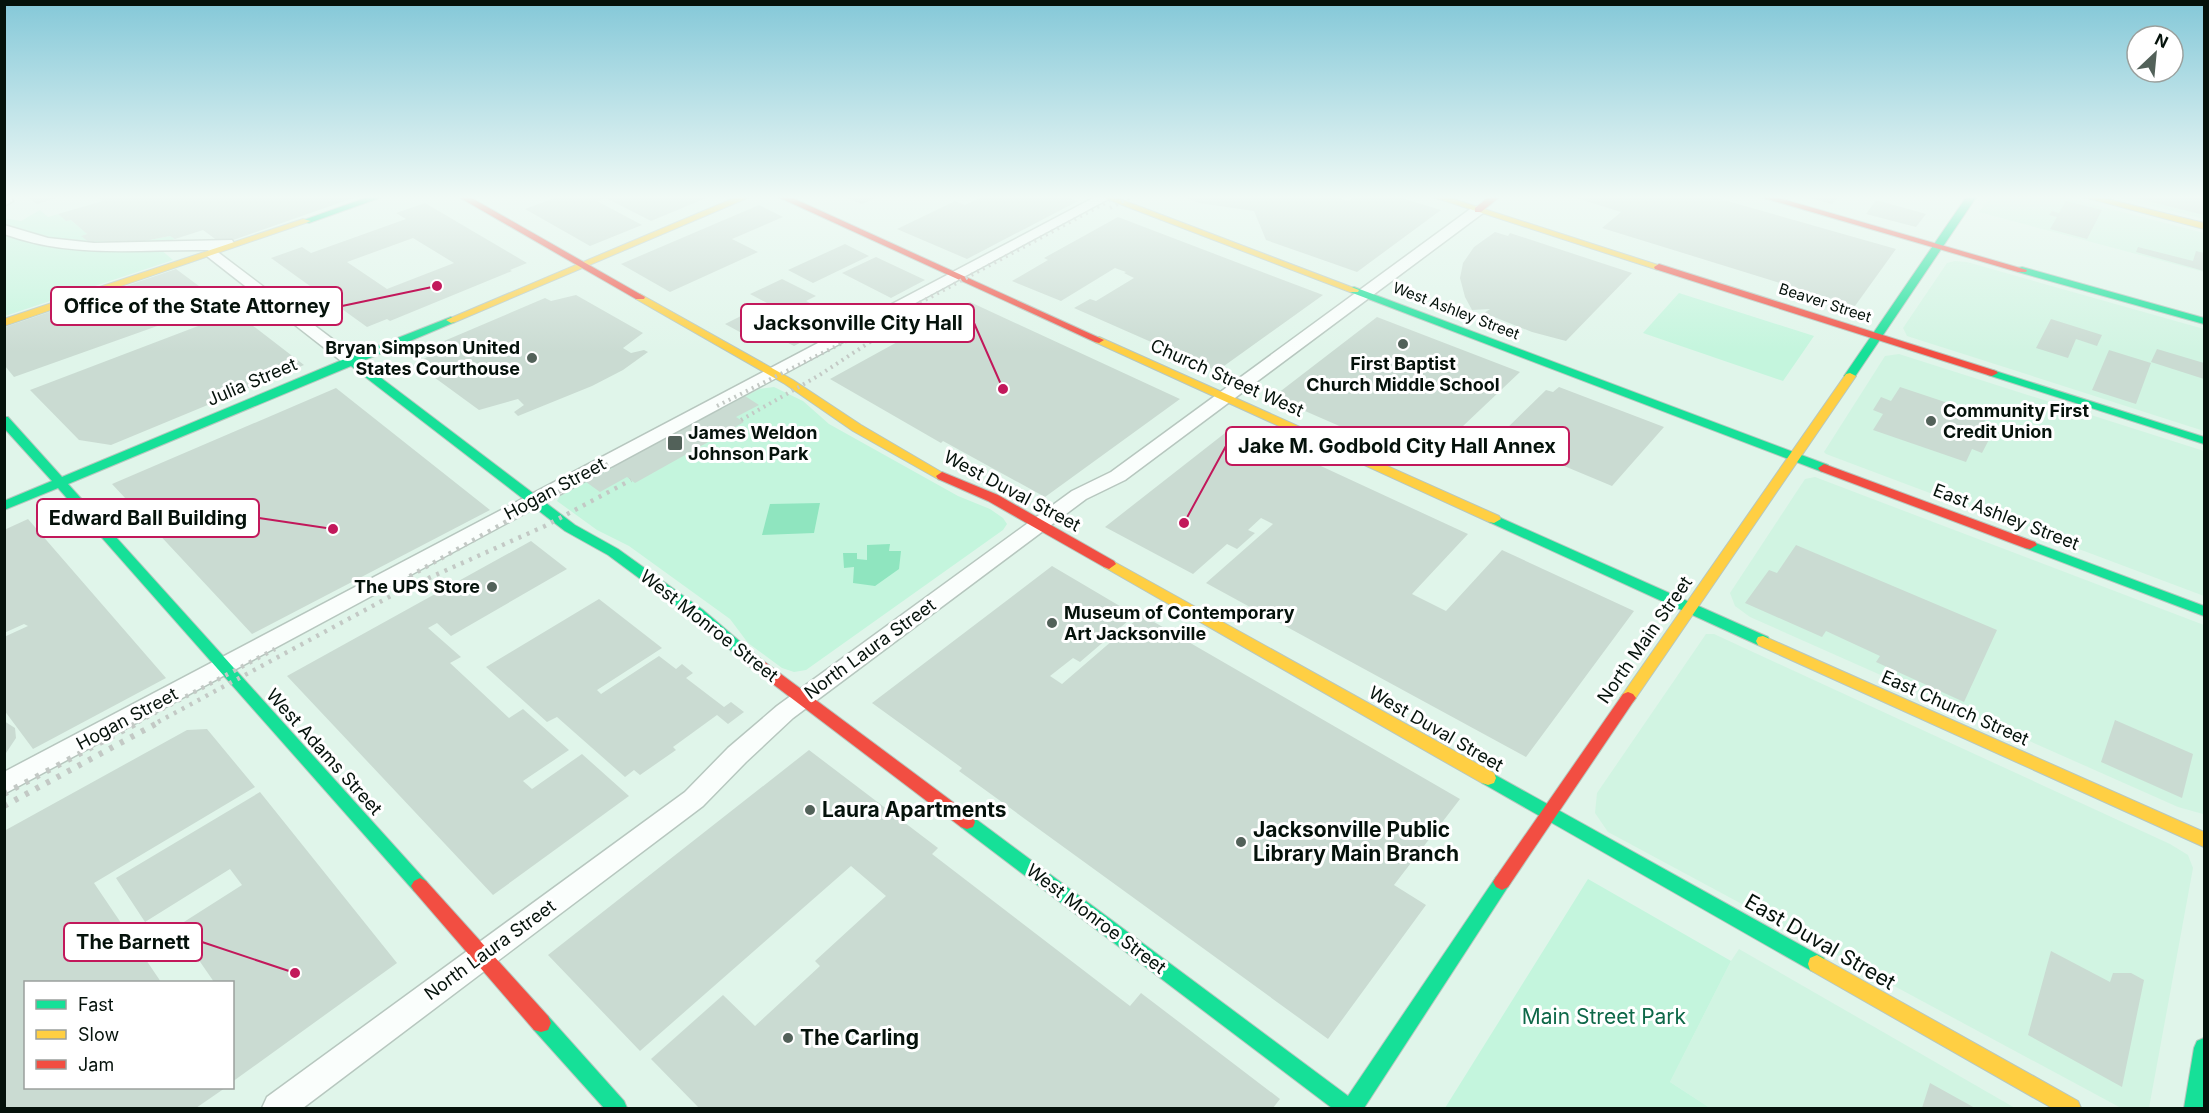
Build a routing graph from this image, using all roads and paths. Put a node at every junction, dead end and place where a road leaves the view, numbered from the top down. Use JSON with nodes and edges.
{"nodes":[{"id":1,"x":230,"y":248,"type":"edge"},
{"id":2,"x":554,"y":248,"type":"edge"},
{"id":3,"x":622,"y":248,"type":"edge"},
{"id":4,"x":896,"y":248,"type":"edge"},
{"id":5,"x":1009,"y":248,"type":"edge"},
{"id":6,"x":1243,"y":248,"type":"edge"},
{"id":7,"x":1427,"y":248,"type":"edge"},
{"id":8,"x":1597,"y":248,"type":"edge"},
{"id":9,"x":1937,"y":248,"type":"edge"},
{"id":10,"x":1949,"y":248,"type":"edge"},
{"id":11,"x":213,"y":254,"type":"junction"},
{"id":12,"x":583,"y":264,"type":"junction"},
{"id":13,"x":957,"y":276,"type":"junction"},
{"id":14,"x":1364,"y":294,"type":"junction"},
{"id":15,"x":2205,"y":321,"type":"edge"},
{"id":16,"x":4,"y":323,"type":"edge"},
{"id":17,"x":1876,"y":337,"type":"junction"},
{"id":18,"x":351,"y":360,"type":"junction"},
{"id":19,"x":773,"y":373,"type":"junction"},
{"id":20,"x":1226,"y":397,"type":"junction"},
{"id":21,"x":4,"y":420,"type":"edge"},
{"id":22,"x":2205,"y":441,"type":"edge"},
{"id":23,"x":1796,"y":456,"type":"junction"},
{"id":24,"x":59,"y":483,"type":"junction"},
{"id":25,"x":534,"y":500,"type":"junction"},
{"id":26,"x":4,"y":506,"type":"edge"},
{"id":27,"x":1039,"y":524,"type":"junction"},
{"id":28,"x":1690,"y":608,"type":"junction"},
{"id":29,"x":2205,"y":611,"type":"edge"},
{"id":30,"x":224,"y":666,"type":"junction"},
{"id":31,"x":802,"y":699,"type":"junction"},
{"id":32,"x":4,"y":784,"type":"edge"},
{"id":33,"x":1548,"y":813,"type":"junction"},
{"id":34,"x":2205,"y":840,"type":"edge"},
{"id":35,"x":482,"y":957,"type":"junction"},
{"id":36,"x":2205,"y":1048,"type":"edge"},
{"id":37,"x":278,"y":1108,"type":"edge"},
{"id":38,"x":617,"y":1108,"type":"edge"},
{"id":39,"x":1348,"y":1108,"type":"edge"},
{"id":40,"x":1352,"y":1108,"type":"edge"},
{"id":41,"x":2071,"y":1108,"type":"edge"},
{"id":42,"x":2194,"y":1108,"type":"edge"}],
"edges":[{"from":1,"to":11,"type":"street"},
{"from":2,"to":12,"type":"street","name":"West Duval Street"},
{"from":3,"to":12,"type":"street","name":"Julia Street"},
{"from":4,"to":13,"type":"street","name":"Church Street West"},
{"from":5,"to":13,"type":"street","name":"Hogan Street"},
{"from":6,"to":14,"type":"street","name":"West Ashley Street"},
{"from":7,"to":14,"type":"street","name":"North Laura Street"},
{"from":8,"to":17,"type":"street","name":"Beaver Street"},
{"from":9,"to":17,"type":"street","name":"North Main Street"},
{"from":10,"to":15,"type":"street"},
{"from":11,"to":16,"type":"street"},
{"from":11,"to":18,"type":"street","name":"West Monroe Street"},
{"from":12,"to":18,"type":"street","name":"Julia Street"},
{"from":12,"to":19,"type":"street","name":"West Duval Street"},
{"from":13,"to":19,"type":"street","name":"Hogan Street"},
{"from":13,"to":20,"type":"street","name":"Church Street West"},
{"from":14,"to":20,"type":"street","name":"North Laura Street"},
{"from":14,"to":23,"type":"street","name":"West Ashley Street"},
{"from":17,"to":22,"type":"street","name":"Beaver Street"},
{"from":17,"to":23,"type":"street","name":"North Main Street"},
{"from":18,"to":24,"type":"street","name":"Julia Street"},
{"from":18,"to":25,"type":"street","name":"West Monroe Street"},
{"from":19,"to":25,"type":"street","name":"Hogan Street"},
{"from":19,"to":27,"type":"street","name":"West Duval Street"},
{"from":20,"to":27,"type":"street","name":"North Laura Street"},
{"from":20,"to":28,"type":"street","name":"Church Street West"},
{"from":21,"to":24,"type":"street","name":"West Adams Street"},
{"from":23,"to":28,"type":"street","name":"North Main Street"},
{"from":23,"to":29,"type":"street","name":"East Ashley Street"},
{"from":24,"to":26,"type":"street","name":"Julia Street"},
{"from":24,"to":30,"type":"street","name":"West Adams Street"},
{"from":25,"to":30,"type":"street","name":"Hogan Street"},
{"from":25,"to":31,"type":"street","name":"West Monroe Street"},
{"from":27,"to":31,"type":"street","name":"North Laura Street"},
{"from":27,"to":33,"type":"street","name":"West Duval Street"},
{"from":28,"to":33,"type":"street","name":"North Main Street"},
{"from":28,"to":34,"type":"street","name":"East Church Street"},
{"from":30,"to":32,"type":"street","name":"Hogan Street"},
{"from":30,"to":35,"type":"street","name":"West Adams Street"},
{"from":31,"to":35,"type":"street","name":"North Laura Street"},
{"from":31,"to":39,"type":"street","name":"West Monroe Street"},
{"from":33,"to":40,"type":"street","name":"North Main Street"},
{"from":33,"to":41,"type":"street","name":"East Duval Street"},
{"from":35,"to":37,"type":"street","name":"North Laura Street"},
{"from":35,"to":38,"type":"street","name":"West Adams Street"},
{"from":36,"to":42,"type":"street"}]}
